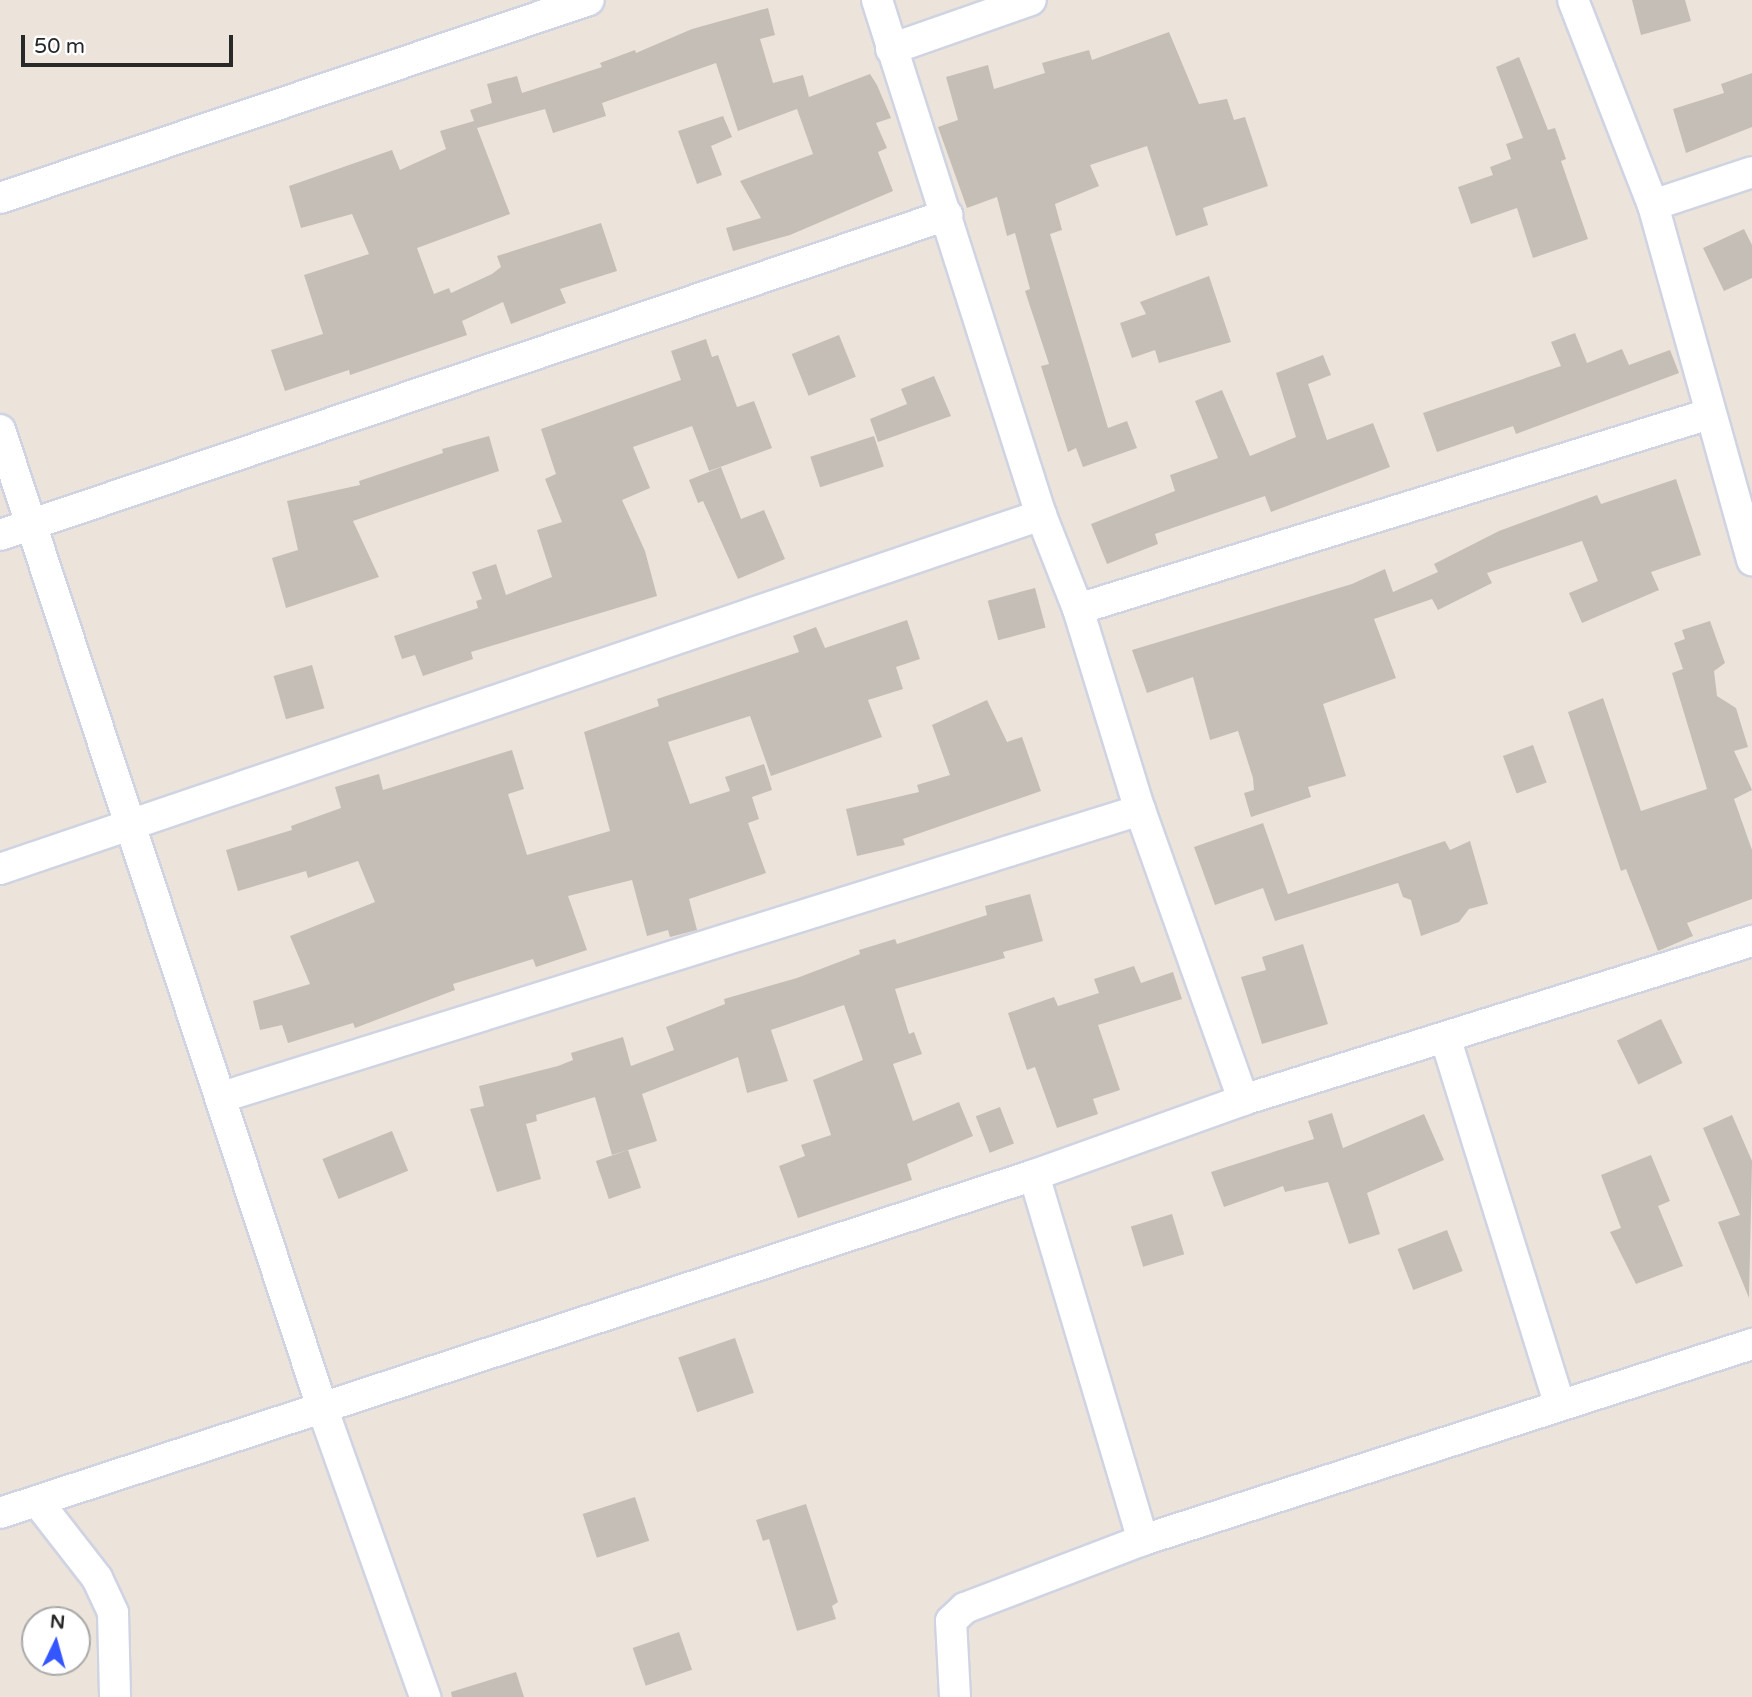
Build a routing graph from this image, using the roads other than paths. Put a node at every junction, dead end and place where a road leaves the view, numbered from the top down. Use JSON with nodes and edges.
{"nodes":[{"id":1,"x":589,"y":0,"type":"edge"},
{"id":2,"x":877,"y":0,"type":"edge"},
{"id":3,"x":1031,"y":0,"type":"edge"},
{"id":4,"x":1573,"y":0,"type":"edge"},
{"id":5,"x":891,"y":49,"type":"junction"},
{"id":6,"x":1752,"y":172,"type":"edge"},
{"id":7,"x":0,"y":198,"type":"edge"},
{"id":8,"x":1653,"y":205,"type":"junction"},
{"id":9,"x":947,"y":215,"type":"junction"},
{"id":10,"x":1709,"y":414,"type":"junction"},
{"id":11,"x":0,"y":430,"type":"edge"},
{"id":12,"x":1041,"y":515,"type":"junction"},
{"id":13,"x":31,"y":525,"type":"junction"},
{"id":14,"x":0,"y":535,"type":"edge"},
{"id":15,"x":1750,"y":547,"type":"edge"},
{"id":16,"x":1078,"y":609,"type":"junction"},
{"id":17,"x":1140,"y":810,"type":"junction"},
{"id":18,"x":130,"y":828,"type":"junction"},
{"id":19,"x":0,"y":869,"type":"edge"},
{"id":20,"x":1752,"y":941,"type":"edge"},
{"id":21,"x":1446,"y":1040,"type":"junction"},
{"id":22,"x":222,"y":1097,"type":"junction"},
{"id":23,"x":1243,"y":1100,"type":"junction"},
{"id":24,"x":1034,"y":1175,"type":"junction"},
{"id":25,"x":1752,"y":1345,"type":"edge"},
{"id":26,"x":1560,"y":1405,"type":"junction"},
{"id":27,"x":323,"y":1410,"type":"junction"},
{"id":28,"x":37,"y":1501,"type":"junction"},
{"id":29,"x":0,"y":1513,"type":"edge"},
{"id":30,"x":1143,"y":1540,"type":"junction"},
{"id":31,"x":115,"y":1697,"type":"edge"},
{"id":32,"x":425,"y":1697,"type":"edge"},
{"id":33,"x":955,"y":1697,"type":"edge"}],
"edges":[{"from":1,"to":7,"type":"street"},
{"from":2,"to":5,"type":"street"},
{"from":3,"to":5,"type":"street"},
{"from":4,"to":8,"type":"street"},
{"from":5,"to":9,"type":"street"},
{"from":6,"to":8,"type":"street"},
{"from":8,"to":10,"type":"street"},
{"from":9,"to":12,"type":"street"},
{"from":9,"to":13,"type":"street"},
{"from":10,"to":15,"type":"street"},
{"from":10,"to":16,"type":"street"},
{"from":11,"to":13,"type":"street"},
{"from":12,"to":16,"type":"street"},
{"from":12,"to":18,"type":"street"},
{"from":13,"to":14,"type":"street"},
{"from":13,"to":18,"type":"street"},
{"from":16,"to":17,"type":"street"},
{"from":17,"to":22,"type":"street"},
{"from":17,"to":23,"type":"street"},
{"from":18,"to":19,"type":"street"},
{"from":18,"to":22,"type":"street"},
{"from":20,"to":21,"type":"street"},
{"from":21,"to":23,"type":"street"},
{"from":21,"to":26,"type":"street"},
{"from":22,"to":27,"type":"street"},
{"from":23,"to":24,"type":"street"},
{"from":24,"to":27,"type":"street"},
{"from":24,"to":30,"type":"street"},
{"from":25,"to":26,"type":"street"},
{"from":26,"to":30,"type":"street"},
{"from":27,"to":28,"type":"street"},
{"from":27,"to":32,"type":"street"},
{"from":28,"to":29,"type":"street"},
{"from":28,"to":31,"type":"street"},
{"from":30,"to":33,"type":"street"}]}
